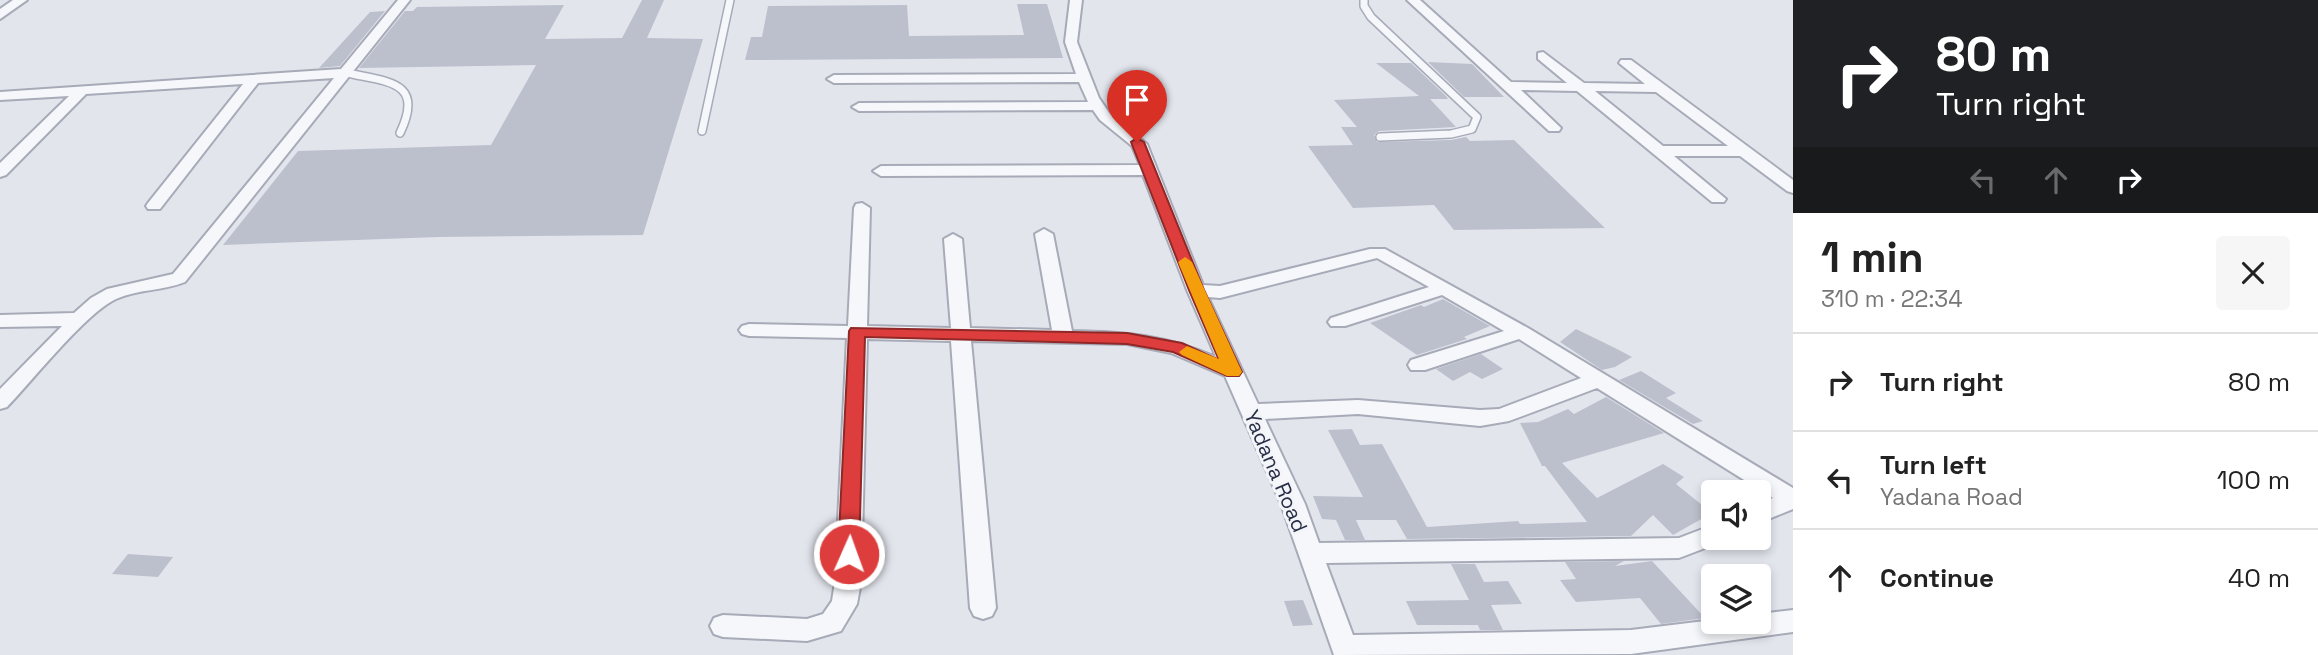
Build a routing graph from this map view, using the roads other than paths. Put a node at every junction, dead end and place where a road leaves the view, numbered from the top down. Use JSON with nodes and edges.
{"nodes":[{"id":1,"x":21,"y":0,"type":"edge"},
{"id":2,"x":404,"y":0,"type":"edge"},
{"id":3,"x":730,"y":0,"type":"edge"},
{"id":4,"x":1076,"y":0,"type":"edge"},
{"id":5,"x":1364,"y":0,"type":"edge"},
{"id":6,"x":1413,"y":0,"type":"edge"},
{"id":7,"x":0,"y":15,"type":"edge"},
{"id":8,"x":1543,"y":56,"type":"dead end"},
{"id":9,"x":1626,"y":63,"type":"dead end"},
{"id":10,"x":346,"y":73,"type":"junction"},
{"id":11,"x":1084,"y":78,"type":"junction"},
{"id":12,"x":254,"y":79,"type":"junction"},
{"id":13,"x":835,"y":79,"type":"dead end"},
{"id":14,"x":1507,"y":86,"type":"junction"},
{"id":15,"x":1583,"y":88,"type":"junction"},
{"id":16,"x":1659,"y":88,"type":"junction"},
{"id":17,"x":83,"y":90,"type":"junction"},
{"id":18,"x":6,"y":96,"type":"edge"},
{"id":19,"x":1097,"y":106,"type":"junction"},
{"id":20,"x":0,"y":107,"type":"edge"},
{"id":21,"x":859,"y":107,"type":"dead end"},
{"id":22,"x":1554,"y":128,"type":"dead end"},
{"id":23,"x":702,"y":131,"type":"dead end"},
{"id":24,"x":400,"y":133,"type":"dead end"},
{"id":25,"x":1380,"y":137,"type":"dead end"},
{"id":26,"x":1659,"y":151,"type":"junction"},
{"id":27,"x":1743,"y":151,"type":"junction"},
{"id":28,"x":1149,"y":170,"type":"junction"},
{"id":29,"x":881,"y":171,"type":"dead end"},
{"id":30,"x":0,"y":172,"type":"edge"},
{"id":31,"x":1793,"y":188,"type":"edge"},
{"id":32,"x":1718,"y":199,"type":"dead end"},
{"id":33,"x":154,"y":206,"type":"dead end"},
{"id":34,"x":862,"y":208,"type":"dead end"},
{"id":35,"x":1044,"y":234,"type":"dead end"},
{"id":36,"x":954,"y":239,"type":"dead end"},
{"id":37,"x":1444,"y":288,"type":"junction"},
{"id":38,"x":1196,"y":290,"type":"junction"},
{"id":39,"x":79,"y":319,"type":"junction"},
{"id":40,"x":0,"y":321,"type":"edge"},
{"id":41,"x":1338,"y":322,"type":"dead end"},
{"id":42,"x":750,"y":330,"type":"dead end"},
{"id":43,"x":857,"y":331,"type":"junction"},
{"id":44,"x":1521,"y":332,"type":"junction"},
{"id":45,"x":961,"y":333,"type":"junction"},
{"id":46,"x":1063,"y":336,"type":"junction"},
{"id":47,"x":1418,"y":365,"type":"dead end"},
{"id":48,"x":1233,"y":372,"type":"junction"},
{"id":49,"x":1598,"y":380,"type":"junction"},
{"id":50,"x":0,"y":402,"type":"edge"},
{"id":51,"x":1251,"y":412,"type":"junction"},
{"id":52,"x":1793,"y":499,"type":"edge"},
{"id":53,"x":1771,"y":509,"type":"edge"},
{"id":54,"x":1701,"y":540,"type":"edge"},
{"id":55,"x":1310,"y":553,"type":"junction"},
{"id":56,"x":983,"y":608,"type":"dead end"},
{"id":57,"x":1793,"y":621,"type":"edge"},
{"id":58,"x":723,"y":626,"type":"dead end"},
{"id":59,"x":1345,"y":651,"type":"edge"}],
"edges":[{"from":1,"to":7,"type":"street"},
{"from":2,"to":10,"type":"street"},
{"from":3,"to":23,"type":"lane"},
{"from":4,"to":11,"type":"street"},
{"from":5,"to":25,"type":"lane"},
{"from":6,"to":14,"type":"street"},
{"from":8,"to":15,"type":"street"},
{"from":9,"to":16,"type":"street"},
{"from":10,"to":12,"type":"street"},
{"from":10,"to":24,"type":"lane"},
{"from":10,"to":39,"type":"street"},
{"from":11,"to":13,"type":"street"},
{"from":11,"to":19,"type":"street"},
{"from":12,"to":17,"type":"street"},
{"from":12,"to":33,"type":"street"},
{"from":14,"to":15,"type":"street"},
{"from":14,"to":22,"type":"street"},
{"from":15,"to":16,"type":"street"},
{"from":15,"to":26,"type":"street"},
{"from":16,"to":27,"type":"street"},
{"from":17,"to":18,"type":"street"},
{"from":17,"to":30,"type":"street"},
{"from":18,"to":20,"type":"street"},
{"from":19,"to":21,"type":"street"},
{"from":19,"to":28,"type":"street","name":"Yadana Road"},
{"from":26,"to":27,"type":"street"},
{"from":26,"to":32,"type":"street"},
{"from":27,"to":31,"type":"street"},
{"from":28,"to":29,"type":"street"},
{"from":28,"to":38,"type":"street","name":"Yadana Road"},
{"from":34,"to":43,"type":"street"},
{"from":35,"to":46,"type":"street"},
{"from":36,"to":45,"type":"street"},
{"from":37,"to":38,"type":"street"},
{"from":37,"to":41,"type":"street"},
{"from":37,"to":44,"type":"street"},
{"from":38,"to":48,"type":"street","name":"Yadana Road"},
{"from":39,"to":40,"type":"street"},
{"from":39,"to":50,"type":"street"},
{"from":42,"to":43,"type":"street"},
{"from":43,"to":45,"type":"street"},
{"from":43,"to":58,"type":"street"},
{"from":44,"to":47,"type":"street"},
{"from":44,"to":49,"type":"street"},
{"from":45,"to":46,"type":"street"},
{"from":45,"to":56,"type":"street"},
{"from":46,"to":48,"type":"street"},
{"from":48,"to":51,"type":"street","name":"Yadana Road"},
{"from":49,"to":51,"type":"street"},
{"from":49,"to":52,"type":"street"},
{"from":51,"to":55,"type":"street","name":"Yadana Road"},
{"from":52,"to":53,"type":"street"},
{"from":54,"to":55,"type":"street"},
{"from":55,"to":59,"type":"street","name":"Yadana Road"},
{"from":57,"to":59,"type":"street"}]}
